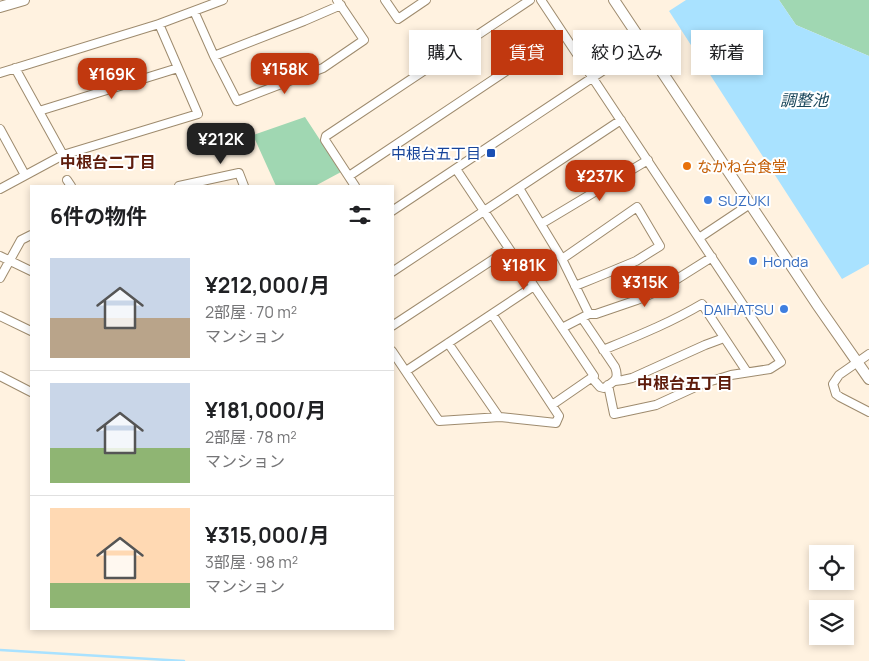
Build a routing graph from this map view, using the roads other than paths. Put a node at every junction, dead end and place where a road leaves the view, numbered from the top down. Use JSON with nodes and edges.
{"nodes":[{"id":1,"x":24,"y":0,"type":"edge"},
{"id":2,"x":222,"y":0,"type":"edge"},
{"id":3,"x":385,"y":0,"type":"edge"},
{"id":4,"x":426,"y":0,"type":"edge"},
{"id":5,"x":530,"y":0,"type":"edge"},
{"id":6,"x":541,"y":0,"type":"edge"},
{"id":7,"x":614,"y":0,"type":"edge"},
{"id":8,"x":339,"y":2,"type":"edge"},
{"id":9,"x":0,"y":7,"type":"edge"},
{"id":10,"x":194,"y":11,"type":"junction"},
{"id":11,"x":159,"y":24,"type":"junction"},
{"id":12,"x":561,"y":30,"type":"edge"},
{"id":13,"x":634,"y":30,"type":"edge"},
{"id":14,"x":563,"y":33,"type":"edge"},
{"id":15,"x":214,"y":56,"type":"junction"},
{"id":16,"x":15,"y":68,"type":"junction"},
{"id":17,"x":178,"y":68,"type":"junction"},
{"id":18,"x":0,"y":73,"type":"edge"},
{"id":19,"x":500,"y":75,"type":"edge"},
{"id":20,"x":597,"y":75,"type":"edge"},
{"id":21,"x":664,"y":75,"type":"edge"},
{"id":22,"x":593,"y":78,"type":"junction"},
{"id":23,"x":39,"y":111,"type":"junction"},
{"id":24,"x":621,"y":120,"type":"junction"},
{"id":25,"x":0,"y":129,"type":"edge"},
{"id":26,"x":63,"y":155,"type":"junction"},
{"id":27,"x":648,"y":160,"type":"junction"},
{"id":28,"x":456,"y":169,"type":"junction"},
{"id":29,"x":26,"y":175,"type":"junction"},
{"id":30,"x":349,"y":176,"type":"junction"},
{"id":31,"x":184,"y":185,"type":"edge"},
{"id":32,"x":244,"y":185,"type":"edge"},
{"id":33,"x":354,"y":185,"type":"edge"},
{"id":34,"x":519,"y":188,"type":"junction"},
{"id":35,"x":0,"y":189,"type":"edge"},
{"id":36,"x":750,"y":204,"type":"junction"},
{"id":37,"x":394,"y":211,"type":"edge"},
{"id":38,"x":484,"y":211,"type":"junction"},
{"id":39,"x":541,"y":224,"type":"junction"},
{"id":40,"x":30,"y":236,"type":"edge"},
{"id":41,"x":699,"y":238,"type":"junction"},
{"id":42,"x":509,"y":249,"type":"junction"},
{"id":43,"x":0,"y":256,"type":"edge"},
{"id":44,"x":712,"y":257,"type":"junction"},
{"id":45,"x":562,"y":259,"type":"junction"},
{"id":46,"x":10,"y":261,"type":"junction"},
{"id":47,"x":30,"y":271,"type":"edge"},
{"id":48,"x":394,"y":271,"type":"edge"},
{"id":49,"x":0,"y":278,"type":"edge"},
{"id":50,"x":534,"y":286,"type":"junction"},
{"id":51,"x":575,"y":286,"type":"junction"},
{"id":52,"x":492,"y":314,"type":"junction"},
{"id":53,"x":0,"y":316,"type":"edge"},
{"id":54,"x":585,"y":316,"type":"junction"},
{"id":55,"x":394,"y":325,"type":"edge"},
{"id":56,"x":562,"y":328,"type":"junction"},
{"id":57,"x":30,"y":331,"type":"edge"},
{"id":58,"x":724,"y":338,"type":"junction"},
{"id":59,"x":448,"y":343,"type":"junction"},
{"id":60,"x":603,"y":350,"type":"junction"},
{"id":61,"x":394,"y":354,"type":"edge"},
{"id":62,"x":869,"y":354,"type":"edge"},
{"id":63,"x":856,"y":362,"type":"junction"},
{"id":64,"x":406,"y":371,"type":"junction"},
{"id":65,"x":747,"y":372,"type":"junction"},
{"id":66,"x":0,"y":376,"type":"edge"},
{"id":67,"x":592,"y":378,"type":"junction"},
{"id":68,"x":869,"y":379,"type":"edge"},
{"id":69,"x":611,"y":383,"type":"junction"},
{"id":70,"x":30,"y":391,"type":"edge"},
{"id":71,"x":552,"y":405,"type":"junction"},
{"id":72,"x":869,"y":412,"type":"edge"},
{"id":73,"x":499,"y":417,"type":"junction"}],
"edges":[{"from":1,"to":9,"type":"main road"},
{"from":2,"to":10,"type":"street"},
{"from":3,"to":4,"type":"street"},
{"from":5,"to":30,"type":"street"},
{"from":6,"to":12,"type":"street"},
{"from":7,"to":13,"type":"main road"},
{"from":8,"to":15,"type":"street"},
{"from":8,"to":15,"type":"street"},
{"from":10,"to":11,"type":"street"},
{"from":10,"to":15,"type":"street"},
{"from":11,"to":16,"type":"street"},
{"from":11,"to":17,"type":"street"},
{"from":14,"to":22,"type":"street"},
{"from":16,"to":18,"type":"street"},
{"from":16,"to":23,"type":"street"},
{"from":17,"to":23,"type":"street"},
{"from":17,"to":26,"type":"street"},
{"from":19,"to":30,"type":"street"},
{"from":20,"to":22,"type":"street"},
{"from":21,"to":36,"type":"main road"},
{"from":22,"to":24,"type":"street"},
{"from":22,"to":28,"type":"street"},
{"from":23,"to":26,"type":"street"},
{"from":24,"to":27,"type":"street"},
{"from":24,"to":34,"type":"street"},
{"from":25,"to":29,"type":"street"},
{"from":26,"to":29,"type":"street"},
{"from":27,"to":39,"type":"street"},
{"from":27,"to":41,"type":"street"},
{"from":28,"to":37,"type":"street"},
{"from":28,"to":38,"type":"street"},
{"from":29,"to":35,"type":"street"},
{"from":30,"to":33,"type":"street"},
{"from":31,"to":32,"type":"street"},
{"from":34,"to":38,"type":"street"},
{"from":34,"to":39,"type":"street"},
{"from":36,"to":41,"type":"street"},
{"from":36,"to":63,"type":"main road"},
{"from":38,"to":42,"type":"street"},
{"from":38,"to":48,"type":"street"},
{"from":39,"to":45,"type":"street"},
{"from":40,"to":46,"type":"street"},
{"from":41,"to":44,"type":"street"},
{"from":42,"to":50,"type":"street"},
{"from":42,"to":55,"type":"street"},
{"from":43,"to":46,"type":"street"},
{"from":44,"to":54,"type":"street"},
{"from":44,"to":65,"type":"street"},
{"from":45,"to":51,"type":"street"},
{"from":45,"to":51,"type":"street"},
{"from":46,"to":47,"type":"street"},
{"from":46,"to":49,"type":"street"},
{"from":50,"to":52,"type":"street"},
{"from":50,"to":56,"type":"street"},
{"from":51,"to":54,"type":"street"},
{"from":52,"to":59,"type":"street"},
{"from":52,"to":71,"type":"street"},
{"from":53,"to":57,"type":"street"},
{"from":54,"to":56,"type":"street"},
{"from":54,"to":60,"type":"street"},
{"from":56,"to":67,"type":"street"},
{"from":58,"to":60,"type":"street"},
{"from":58,"to":65,"type":"street"},
{"from":58,"to":69,"type":"street"},
{"from":59,"to":64,"type":"street"},
{"from":59,"to":73,"type":"street"},
{"from":60,"to":69,"type":"street"},
{"from":61,"to":64,"type":"street"},
{"from":62,"to":63,"type":"street"},
{"from":63,"to":68,"type":"main road"},
{"from":63,"to":72,"type":"street"},
{"from":64,"to":73,"type":"street"},
{"from":65,"to":69,"type":"street"},
{"from":66,"to":70,"type":"street"},
{"from":67,"to":69,"type":"street"},
{"from":67,"to":71,"type":"street"},
{"from":71,"to":73,"type":"street"}]}
